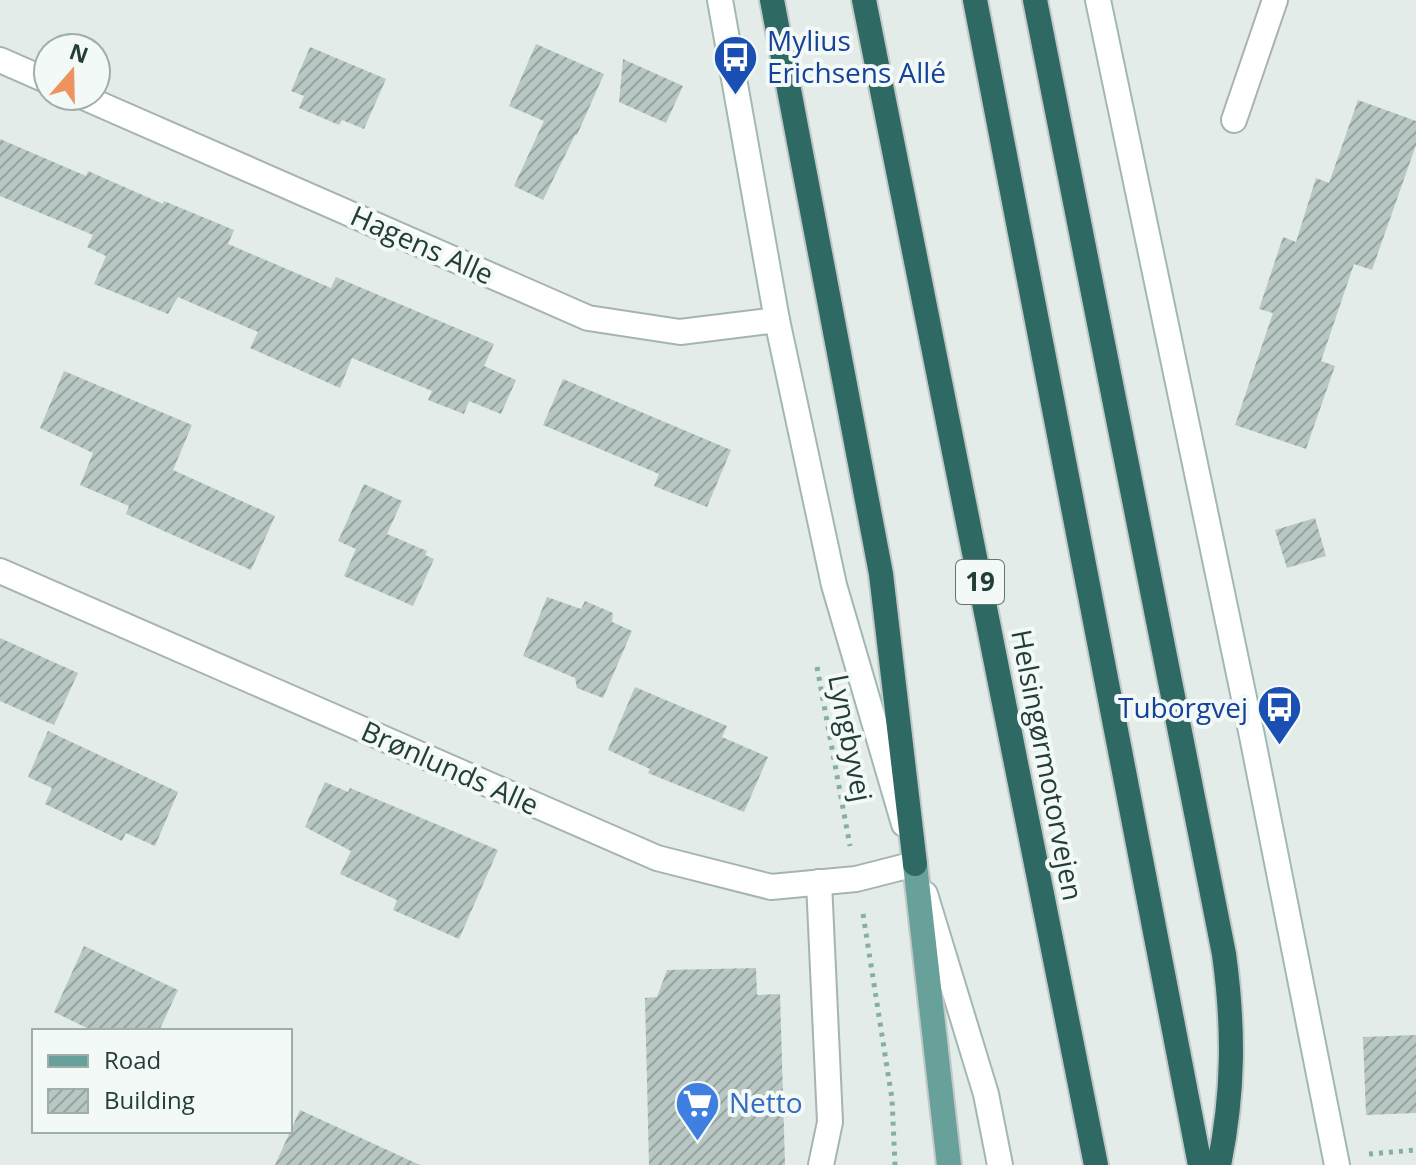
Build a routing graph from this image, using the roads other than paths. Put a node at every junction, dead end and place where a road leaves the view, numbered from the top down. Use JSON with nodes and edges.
{"nodes":[{"id":1,"x":720,"y":0,"type":"edge"},
{"id":2,"x":772,"y":0,"type":"edge"},
{"id":3,"x":864,"y":0,"type":"edge"},
{"id":4,"x":975,"y":0,"type":"edge"},
{"id":5,"x":1035,"y":0,"type":"edge"},
{"id":6,"x":1098,"y":0,"type":"edge"},
{"id":7,"x":1275,"y":0,"type":"edge"},
{"id":8,"x":0,"y":60,"type":"edge"},
{"id":9,"x":32,"y":74,"type":"edge"},
{"id":10,"x":112,"y":110,"type":"edge"},
{"id":11,"x":1234,"y":120,"type":"dead end"},
{"id":12,"x":777,"y":320,"type":"junction"},
{"id":13,"x":0,"y":571,"type":"edge"},
{"id":14,"x":915,"y":864,"type":"junction"},
{"id":15,"x":819,"y":882,"type":"junction"},
{"id":16,"x":821,"y":1165,"type":"edge"},
{"id":17,"x":949,"y":1165,"type":"edge"},
{"id":18,"x":1000,"y":1165,"type":"edge"},
{"id":19,"x":1096,"y":1165,"type":"edge"},
{"id":20,"x":1200,"y":1165,"type":"edge"},
{"id":21,"x":1219,"y":1165,"type":"edge"},
{"id":22,"x":1337,"y":1165,"type":"edge"}],
"edges":[{"from":1,"to":12,"type":"street"},
{"from":2,"to":14,"type":"highway"},
{"from":3,"to":19,"type":"highway","name":"Helsingørmotorvejen","number":"19"},
{"from":4,"to":20,"type":"highway"},
{"from":5,"to":21,"type":"highway"},
{"from":6,"to":22,"type":"street"},
{"from":7,"to":11,"type":"street"},
{"from":8,"to":9,"type":"street"},
{"from":10,"to":12,"type":"street","name":"Hagens Alle"},
{"from":12,"to":14,"type":"street"},
{"from":13,"to":15,"type":"street","name":"Brønlunds Alle"},
{"from":14,"to":15,"type":"street","name":"Brønlunds Alle"},
{"from":14,"to":17,"type":"main road"},
{"from":14,"to":18,"type":"street"},
{"from":15,"to":16,"type":"street"}]}
